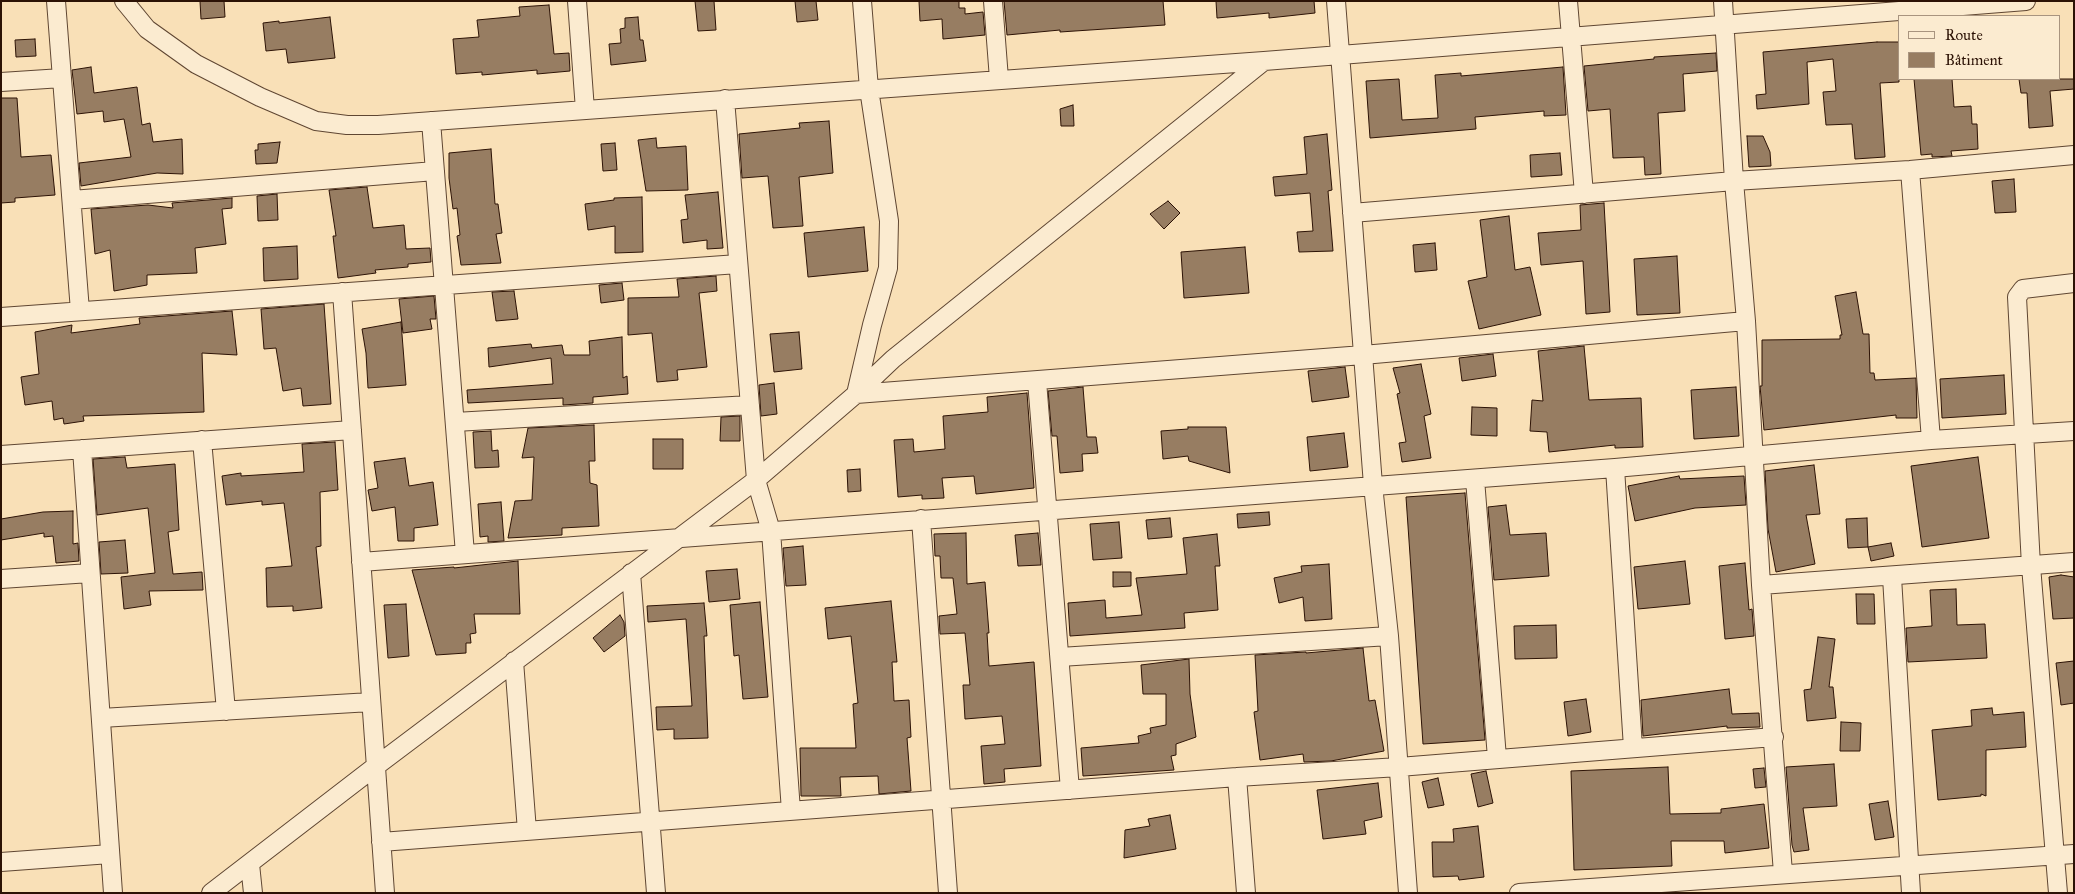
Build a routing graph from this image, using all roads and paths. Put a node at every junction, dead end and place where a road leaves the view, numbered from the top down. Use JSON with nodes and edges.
{"nodes":[{"id":1,"x":56,"y":1,"type":"edge"},
{"id":2,"x":124,"y":1,"type":"edge"},
{"id":3,"x":577,"y":1,"type":"edge"},
{"id":4,"x":862,"y":1,"type":"edge"},
{"id":5,"x":993,"y":1,"type":"edge"},
{"id":6,"x":1336,"y":1,"type":"edge"},
{"id":7,"x":1568,"y":1,"type":"edge"},
{"id":8,"x":1723,"y":1,"type":"edge"},
{"id":9,"x":2026,"y":1,"type":"edge"},
{"id":10,"x":1726,"y":26,"type":"junction"},
{"id":11,"x":1572,"y":37,"type":"junction"},
{"id":12,"x":1340,"y":54,"type":"junction"},
{"id":13,"x":1264,"y":61,"type":"junction"},
{"id":14,"x":62,"y":78,"type":"junction"},
{"id":15,"x":999,"y":79,"type":"junction"},
{"id":16,"x":1,"y":82,"type":"edge"},
{"id":17,"x":869,"y":89,"type":"junction"},
{"id":18,"x":725,"y":99,"type":"junction"},
{"id":19,"x":585,"y":110,"type":"junction"},
{"id":20,"x":431,"y":121,"type":"junction"},
{"id":21,"x":2074,"y":156,"type":"edge"},
{"id":22,"x":1910,"y":170,"type":"junction"},
{"id":23,"x":435,"y":171,"type":"junction"},
{"id":24,"x":1734,"y":181,"type":"junction"},
{"id":25,"x":1584,"y":194,"type":"junction"},
{"id":26,"x":72,"y":200,"type":"junction"},
{"id":27,"x":1352,"y":214,"type":"junction"},
{"id":28,"x":738,"y":264,"type":"junction"},
{"id":29,"x":2074,"y":284,"type":"edge"},
{"id":30,"x":444,"y":285,"type":"junction"},
{"id":31,"x":342,"y":292,"type":"junction"},
{"id":32,"x":80,"y":311,"type":"junction"},
{"id":33,"x":1,"y":317,"type":"edge"},
{"id":34,"x":1746,"y":321,"type":"junction"},
{"id":35,"x":1363,"y":355,"type":"junction"},
{"id":36,"x":1037,"y":380,"type":"junction"},
{"id":37,"x":856,"y":394,"type":"junction"},
{"id":38,"x":750,"y":405,"type":"junction"},
{"id":39,"x":455,"y":422,"type":"junction"},
{"id":40,"x":352,"y":430,"type":"junction"},
{"id":41,"x":2074,"y":431,"type":"edge"},
{"id":42,"x":2024,"y":434,"type":"junction"},
{"id":43,"x":202,"y":440,"type":"junction"},
{"id":44,"x":1931,"y":440,"type":"junction"},
{"id":45,"x":82,"y":449,"type":"junction"},
{"id":46,"x":1,"y":455,"type":"edge"},
{"id":47,"x":1753,"y":456,"type":"junction"},
{"id":48,"x":1615,"y":468,"type":"junction"},
{"id":49,"x":1475,"y":479,"type":"junction"},
{"id":50,"x":756,"y":480,"type":"junction"},
{"id":51,"x":1373,"y":485,"type":"junction"},
{"id":52,"x":1048,"y":510,"type":"junction"},
{"id":53,"x":921,"y":519,"type":"junction"},
{"id":54,"x":771,"y":531,"type":"junction"},
{"id":55,"x":680,"y":538,"type":"junction"},
{"id":56,"x":465,"y":554,"type":"junction"},
{"id":57,"x":361,"y":562,"type":"junction"},
{"id":58,"x":2074,"y":562,"type":"edge"},
{"id":59,"x":2031,"y":566,"type":"junction"},
{"id":60,"x":90,"y":572,"type":"junction"},
{"id":61,"x":631,"y":573,"type":"junction"},
{"id":62,"x":1892,"y":577,"type":"junction"},
{"id":63,"x":1,"y":579,"type":"edge"},
{"id":64,"x":1762,"y":585,"type":"junction"},
{"id":65,"x":1389,"y":636,"type":"junction"},
{"id":66,"x":1060,"y":657,"type":"junction"},
{"id":67,"x":514,"y":661,"type":"junction"},
{"id":68,"x":371,"y":702,"type":"junction"},
{"id":69,"x":226,"y":711,"type":"junction"},
{"id":70,"x":101,"y":718,"type":"junction"},
{"id":71,"x":1774,"y":736,"type":"junction"},
{"id":72,"x":1633,"y":748,"type":"junction"},
{"id":73,"x":1497,"y":758,"type":"junction"},
{"id":74,"x":376,"y":766,"type":"junction"},
{"id":75,"x":1399,"y":767,"type":"junction"},
{"id":76,"x":1237,"y":777,"type":"junction"},
{"id":77,"x":1070,"y":790,"type":"junction"},
{"id":78,"x":941,"y":800,"type":"junction"},
{"id":79,"x":791,"y":811,"type":"junction"},
{"id":80,"x":650,"y":822,"type":"junction"},
{"id":81,"x":527,"y":831,"type":"junction"},
{"id":82,"x":381,"y":842,"type":"junction"},
{"id":83,"x":110,"y":854,"type":"junction"},
{"id":84,"x":2074,"y":854,"type":"edge"},
{"id":85,"x":2054,"y":855,"type":"junction"},
{"id":86,"x":1,"y":862,"type":"edge"},
{"id":87,"x":250,"y":864,"type":"junction"},
{"id":88,"x":1909,"y":865,"type":"junction"},
{"id":89,"x":1783,"y":873,"type":"junction"},
{"id":90,"x":1547,"y":892,"type":"edge"},
{"id":91,"x":113,"y":893,"type":"edge"},
{"id":92,"x":211,"y":893,"type":"edge"},
{"id":93,"x":253,"y":893,"type":"edge"},
{"id":94,"x":385,"y":893,"type":"edge"},
{"id":95,"x":656,"y":893,"type":"edge"},
{"id":96,"x":948,"y":893,"type":"edge"},
{"id":97,"x":1246,"y":893,"type":"edge"},
{"id":98,"x":1408,"y":893,"type":"edge"},
{"id":99,"x":1519,"y":893,"type":"edge"},
{"id":100,"x":1912,"y":893,"type":"edge"},
{"id":101,"x":2058,"y":893,"type":"edge"}],
"edges":[{"from":1,"to":14,"type":"street"},
{"from":2,"to":20,"type":"street"},
{"from":3,"to":19,"type":"street"},
{"from":4,"to":17,"type":"street"},
{"from":5,"to":15,"type":"street"},
{"from":6,"to":12,"type":"street"},
{"from":7,"to":11,"type":"street"},
{"from":8,"to":10,"type":"street"},
{"from":9,"to":10,"type":"street"},
{"from":10,"to":11,"type":"street"},
{"from":10,"to":24,"type":"street"},
{"from":11,"to":12,"type":"street"},
{"from":11,"to":25,"type":"street"},
{"from":12,"to":13,"type":"street"},
{"from":12,"to":27,"type":"street"},
{"from":13,"to":15,"type":"street"},
{"from":13,"to":37,"type":"street"},
{"from":14,"to":16,"type":"street"},
{"from":14,"to":26,"type":"street"},
{"from":15,"to":17,"type":"street"},
{"from":17,"to":18,"type":"street"},
{"from":17,"to":37,"type":"street"},
{"from":18,"to":19,"type":"street"},
{"from":18,"to":28,"type":"street"},
{"from":19,"to":20,"type":"street"},
{"from":20,"to":23,"type":"street"},
{"from":21,"to":22,"type":"street"},
{"from":22,"to":24,"type":"street"},
{"from":22,"to":44,"type":"street"},
{"from":23,"to":26,"type":"street"},
{"from":23,"to":30,"type":"street"},
{"from":24,"to":25,"type":"street"},
{"from":24,"to":34,"type":"street"},
{"from":25,"to":27,"type":"street"},
{"from":26,"to":32,"type":"street"},
{"from":27,"to":35,"type":"street"},
{"from":28,"to":30,"type":"street"},
{"from":28,"to":38,"type":"street"},
{"from":29,"to":42,"type":"street"},
{"from":30,"to":31,"type":"street"},
{"from":30,"to":39,"type":"street"},
{"from":31,"to":32,"type":"street"},
{"from":31,"to":40,"type":"street"},
{"from":32,"to":33,"type":"street"},
{"from":34,"to":35,"type":"street"},
{"from":34,"to":47,"type":"street"},
{"from":35,"to":36,"type":"street"},
{"from":35,"to":51,"type":"street"},
{"from":36,"to":37,"type":"street"},
{"from":36,"to":52,"type":"street"},
{"from":37,"to":50,"type":"street"},
{"from":38,"to":39,"type":"street"},
{"from":38,"to":50,"type":"street"},
{"from":39,"to":56,"type":"street"},
{"from":40,"to":43,"type":"street"},
{"from":40,"to":57,"type":"street"},
{"from":41,"to":42,"type":"street"},
{"from":42,"to":44,"type":"street"},
{"from":42,"to":59,"type":"street"},
{"from":43,"to":45,"type":"street"},
{"from":43,"to":69,"type":"street"},
{"from":44,"to":47,"type":"street"},
{"from":45,"to":46,"type":"street"},
{"from":45,"to":60,"type":"street"},
{"from":47,"to":48,"type":"street"},
{"from":47,"to":64,"type":"street"},
{"from":48,"to":49,"type":"street"},
{"from":48,"to":72,"type":"street"},
{"from":49,"to":51,"type":"street"},
{"from":49,"to":73,"type":"street"},
{"from":50,"to":54,"type":"street"},
{"from":50,"to":55,"type":"street"},
{"from":51,"to":52,"type":"street"},
{"from":51,"to":65,"type":"street"},
{"from":52,"to":53,"type":"street"},
{"from":52,"to":66,"type":"street"},
{"from":53,"to":54,"type":"street"},
{"from":53,"to":78,"type":"street"},
{"from":54,"to":55,"type":"street"},
{"from":54,"to":79,"type":"street"},
{"from":55,"to":56,"type":"street"},
{"from":55,"to":61,"type":"street"},
{"from":56,"to":57,"type":"street"},
{"from":57,"to":68,"type":"street"},
{"from":58,"to":59,"type":"street"},
{"from":59,"to":62,"type":"street"},
{"from":59,"to":85,"type":"street"},
{"from":60,"to":63,"type":"street"},
{"from":60,"to":70,"type":"street"},
{"from":61,"to":67,"type":"street"},
{"from":61,"to":80,"type":"street"},
{"from":62,"to":64,"type":"street"},
{"from":62,"to":88,"type":"street"},
{"from":64,"to":71,"type":"street"},
{"from":65,"to":66,"type":"street"},
{"from":65,"to":75,"type":"street"},
{"from":66,"to":77,"type":"street"},
{"from":67,"to":74,"type":"street"},
{"from":67,"to":81,"type":"street"},
{"from":68,"to":69,"type":"street"},
{"from":68,"to":74,"type":"street"},
{"from":69,"to":70,"type":"street"},
{"from":70,"to":83,"type":"street"},
{"from":71,"to":72,"type":"street"},
{"from":71,"to":89,"type":"street"},
{"from":72,"to":73,"type":"street"},
{"from":73,"to":75,"type":"street"},
{"from":74,"to":82,"type":"street"},
{"from":74,"to":87,"type":"street"},
{"from":75,"to":76,"type":"street"},
{"from":75,"to":98,"type":"street"},
{"from":76,"to":77,"type":"street"},
{"from":76,"to":97,"type":"street"},
{"from":77,"to":78,"type":"street"},
{"from":78,"to":79,"type":"street"},
{"from":78,"to":96,"type":"street"},
{"from":79,"to":80,"type":"street"},
{"from":80,"to":81,"type":"street"},
{"from":80,"to":95,"type":"street"},
{"from":81,"to":82,"type":"street"},
{"from":82,"to":94,"type":"street"},
{"from":83,"to":86,"type":"street"},
{"from":83,"to":91,"type":"street"},
{"from":84,"to":85,"type":"street"},
{"from":85,"to":88,"type":"street"},
{"from":85,"to":101,"type":"street"},
{"from":87,"to":92,"type":"street"},
{"from":87,"to":93,"type":"street"},
{"from":88,"to":89,"type":"street"},
{"from":88,"to":100,"type":"street"},
{"from":89,"to":90,"type":"street"},
{"from":90,"to":99,"type":"street"}]}
